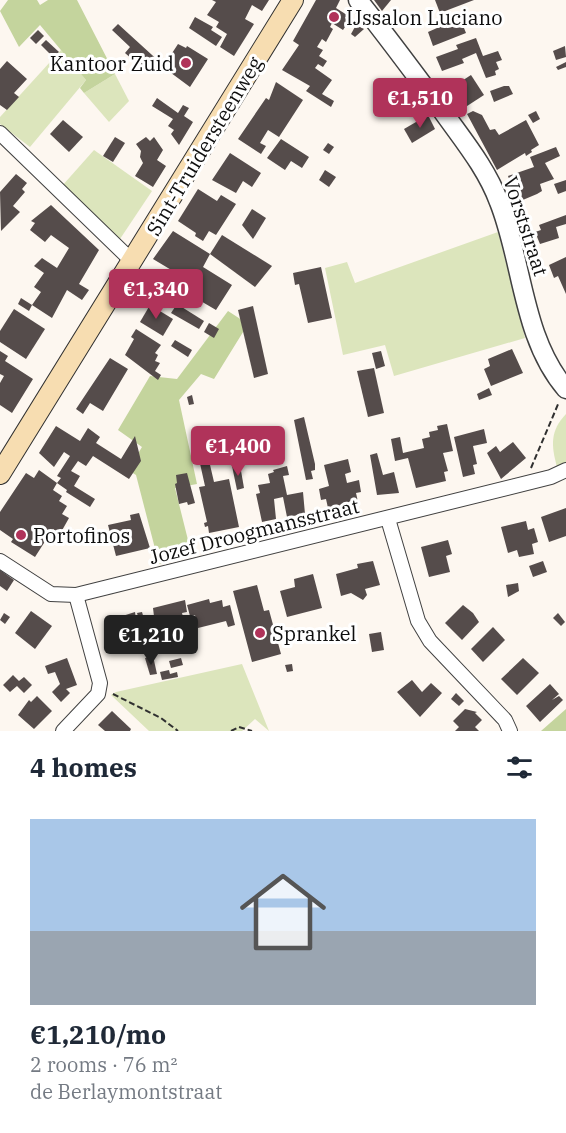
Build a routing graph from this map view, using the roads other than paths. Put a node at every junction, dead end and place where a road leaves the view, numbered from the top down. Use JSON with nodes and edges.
{"nodes":[{"id":1,"x":293,"y":0,"type":"edge"},
{"id":2,"x":358,"y":0,"type":"edge"},
{"id":3,"x":0,"y":133,"type":"edge"},
{"id":4,"x":133,"y":262,"type":"junction"},
{"id":5,"x":565,"y":389,"type":"edge"},
{"id":6,"x":566,"y":470,"type":"edge"},
{"id":7,"x":0,"y":474,"type":"edge"},
{"id":8,"x":388,"y":519,"type":"junction"},
{"id":9,"x":0,"y":561,"type":"edge"},
{"id":10,"x":76,"y":595,"type":"junction"},
{"id":11,"x":63,"y":731,"type":"edge"},
{"id":12,"x":510,"y":731,"type":"edge"}],
"edges":[{"from":1,"to":4,"type":"main road","name":"Sint-Truidersteenweg"},
{"from":2,"to":5,"type":"street","name":"Vorststraat"},
{"from":3,"to":4,"type":"street"},
{"from":4,"to":7,"type":"main road","name":"Sint-Truidersteenweg"},
{"from":6,"to":8,"type":"street","name":"Jozef Droogmansstraat"},
{"from":8,"to":10,"type":"street","name":"Jozef Droogmansstraat"},
{"from":8,"to":12,"type":"street"},
{"from":9,"to":10,"type":"street","name":"Jozef Droogmansstraat"},
{"from":10,"to":11,"type":"street"}]}
